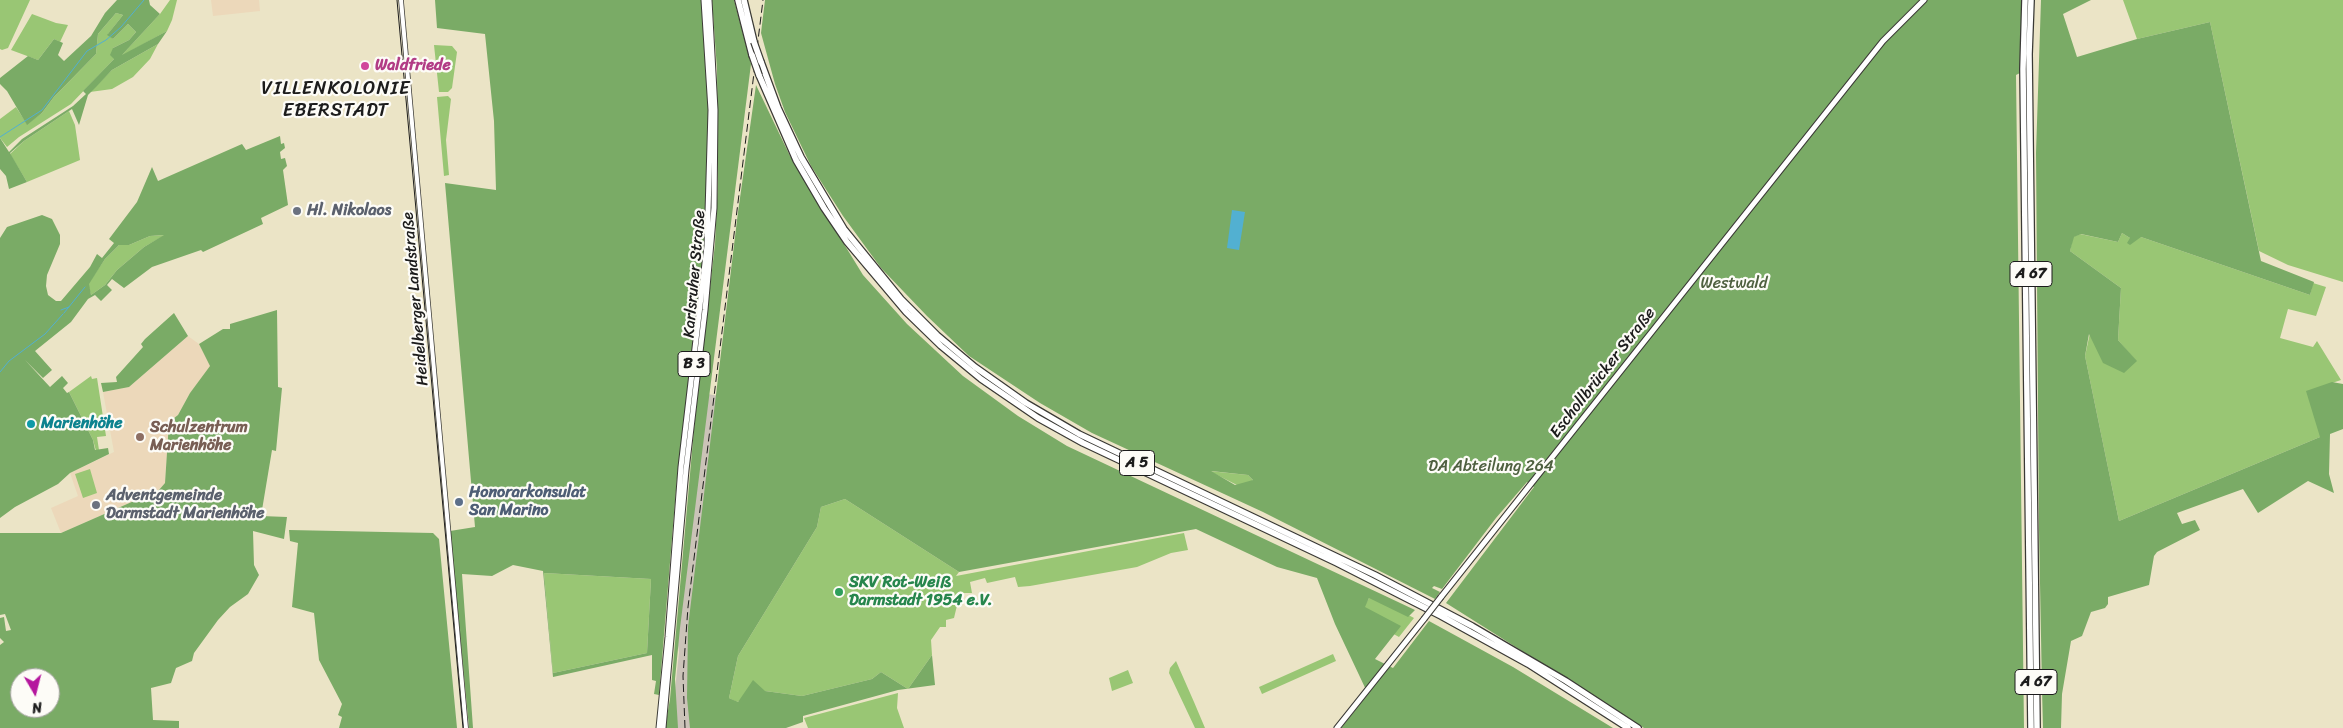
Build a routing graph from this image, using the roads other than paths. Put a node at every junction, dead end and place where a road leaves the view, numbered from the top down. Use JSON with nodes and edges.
{"nodes":[{"id":1,"x":402,"y":0,"type":"edge"},
{"id":2,"x":704,"y":0,"type":"edge"},
{"id":3,"x":709,"y":0,"type":"edge"},
{"id":4,"x":738,"y":0,"type":"edge"},
{"id":5,"x":744,"y":0,"type":"edge"},
{"id":6,"x":1924,"y":0,"type":"edge"},
{"id":7,"x":2025,"y":0,"type":"edge"},
{"id":8,"x":2031,"y":0,"type":"edge"},
{"id":9,"x":466,"y":728,"type":"edge"},
{"id":10,"x":659,"y":728,"type":"edge"},
{"id":11,"x":663,"y":728,"type":"edge"},
{"id":12,"x":1337,"y":728,"type":"edge"},
{"id":13,"x":1628,"y":728,"type":"edge"},
{"id":14,"x":1638,"y":728,"type":"edge"},
{"id":15,"x":2031,"y":728,"type":"edge"},
{"id":16,"x":2037,"y":728,"type":"edge"}],
"edges":[{"from":1,"to":9,"type":"street","name":"Heidelberger Landstraße"},
{"from":2,"to":10,"type":"main road","name":"Karlsruher Straße","number":"B 3"},
{"from":3,"to":11,"type":"main road","name":"Karlsruher Straße","number":"B 3"},
{"from":4,"to":13,"type":"highway","number":"A 5","bridge":true},
{"from":5,"to":14,"type":"highway","number":"A 5","bridge":true},
{"from":6,"to":12,"type":"main road","name":"Eschollbrücker Straße","bridge":true},
{"from":7,"to":15,"type":"highway","number":"A 67"},
{"from":8,"to":16,"type":"highway","number":"A 67"}]}
